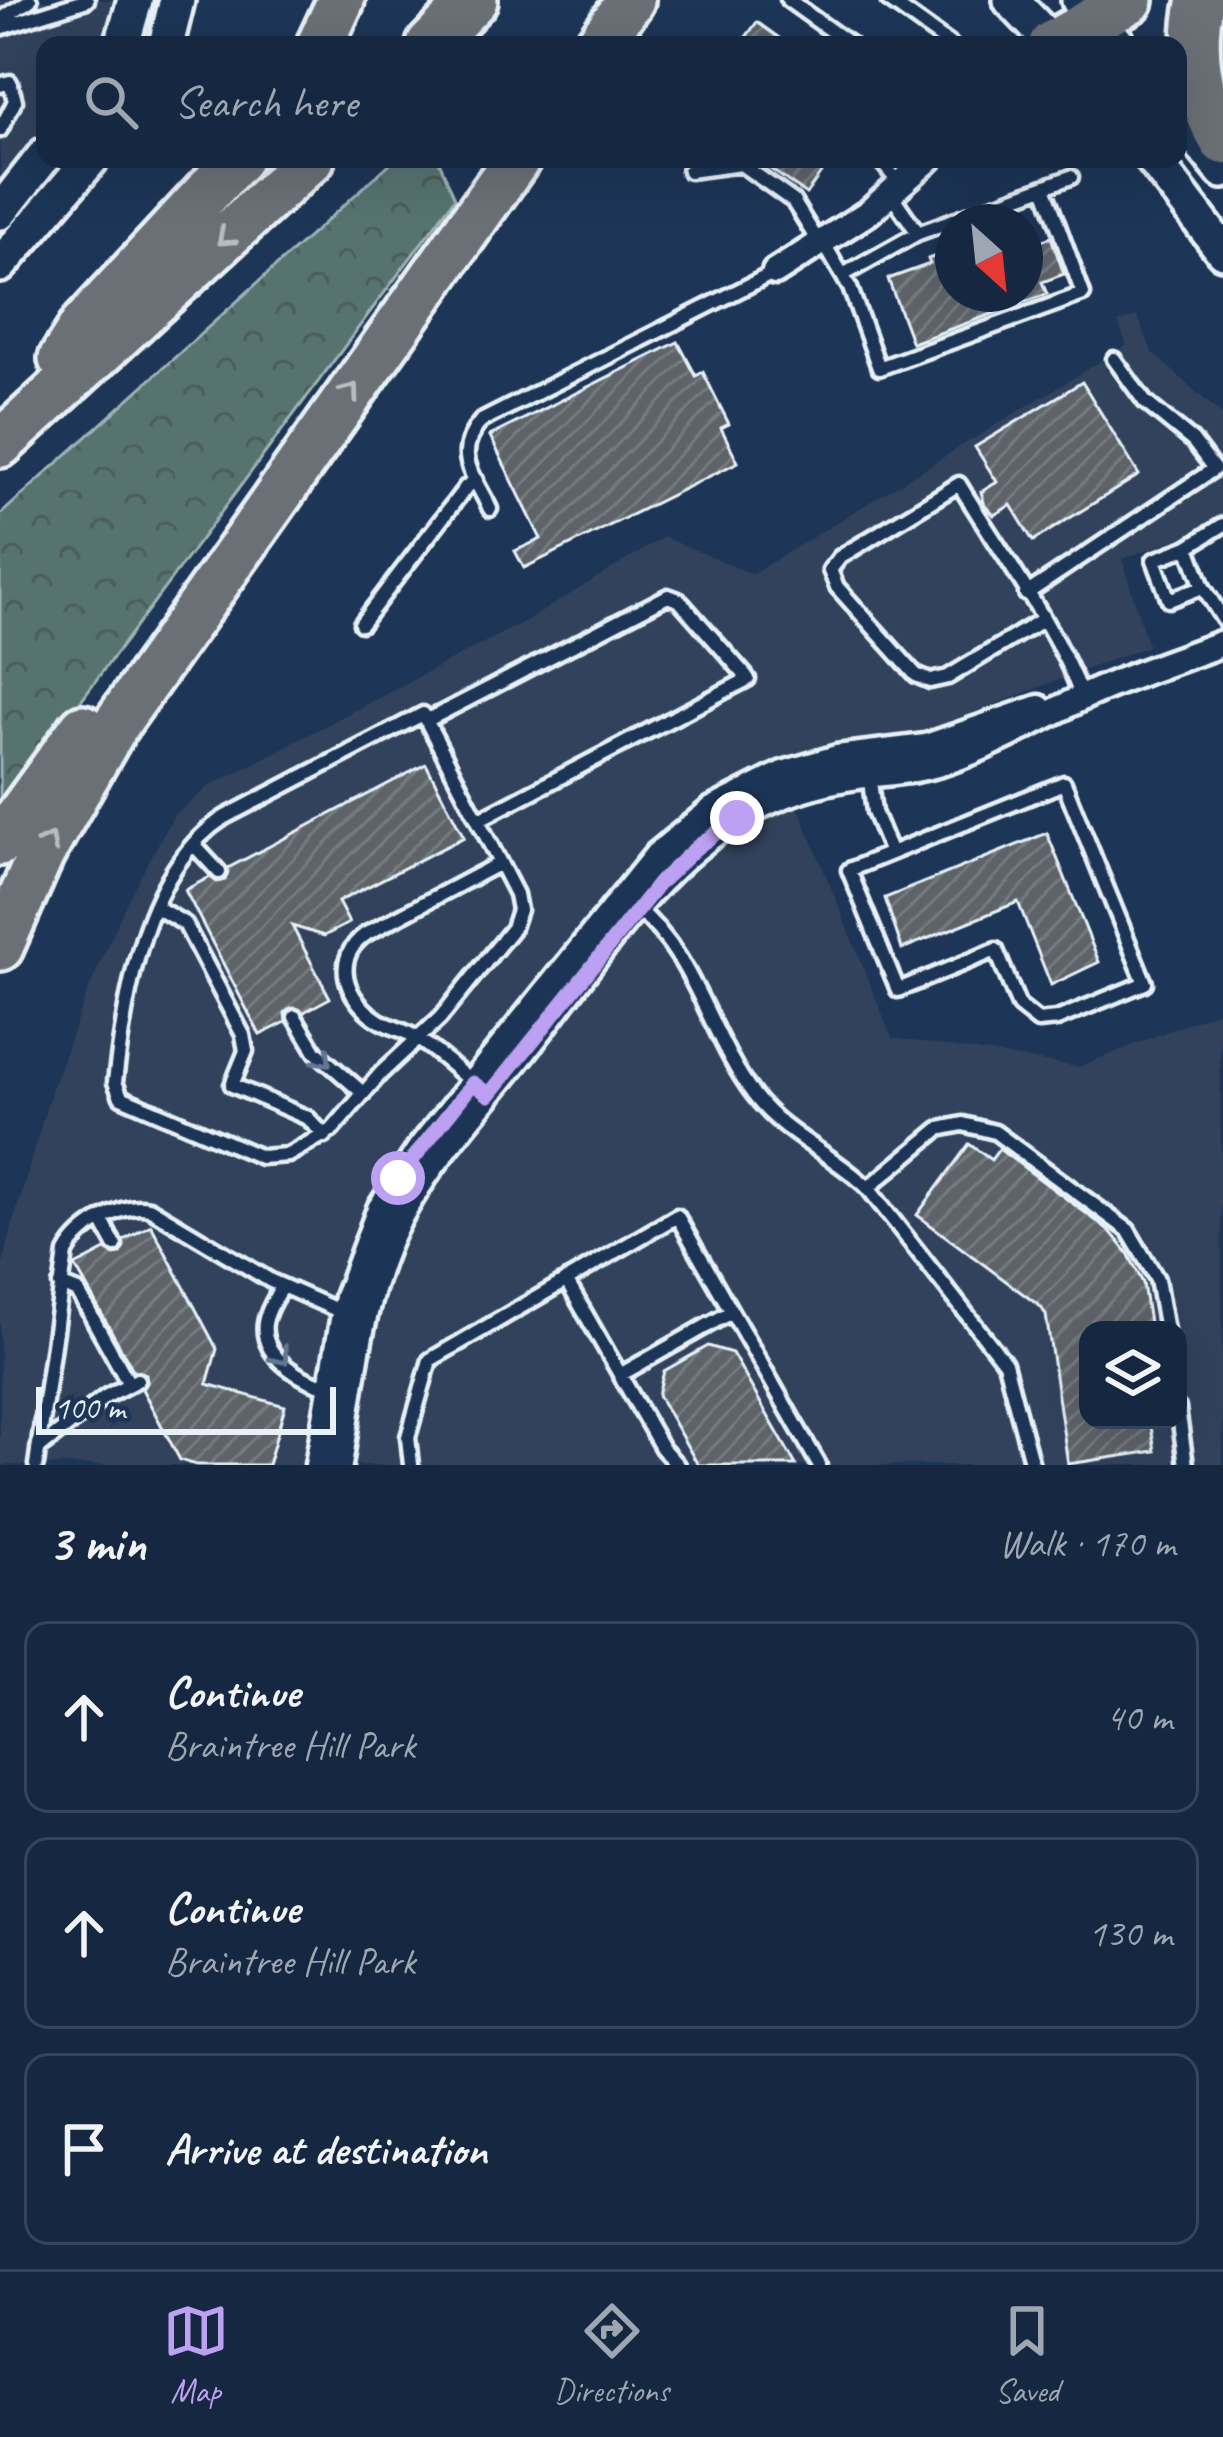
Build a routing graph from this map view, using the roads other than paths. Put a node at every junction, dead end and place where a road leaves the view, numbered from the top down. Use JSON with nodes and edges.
{"nodes":[{"id":1,"x":30,"y":0,"type":"edge"},
{"id":2,"x":87,"y":0,"type":"edge"},
{"id":3,"x":135,"y":0,"type":"edge"},
{"id":4,"x":176,"y":0,"type":"edge"},
{"id":5,"x":341,"y":0,"type":"edge"},
{"id":6,"x":474,"y":0,"type":"edge"},
{"id":7,"x":631,"y":0,"type":"edge"},
{"id":8,"x":788,"y":0,"type":"edge"},
{"id":9,"x":888,"y":0,"type":"edge"},
{"id":10,"x":1011,"y":0,"type":"edge"},
{"id":11,"x":1201,"y":0,"type":"edge"},
{"id":12,"x":1098,"y":11,"type":"edge"},
{"id":13,"x":0,"y":24,"type":"edge"},
{"id":14,"x":125,"y":36,"type":"edge"},
{"id":15,"x":168,"y":36,"type":"edge"},
{"id":16,"x":324,"y":36,"type":"edge"},
{"id":17,"x":439,"y":36,"type":"edge"},
{"id":18,"x":605,"y":36,"type":"edge"},
{"id":19,"x":838,"y":36,"type":"edge"},
{"id":20,"x":938,"y":36,"type":"edge"},
{"id":21,"x":1045,"y":36,"type":"edge"},
{"id":22,"x":1063,"y":36,"type":"edge"},
{"id":23,"x":0,"y":85,"type":"edge"},
{"id":24,"x":1187,"y":126,"type":"edge"},
{"id":25,"x":0,"y":130,"type":"edge"},
{"id":26,"x":1223,"y":141,"type":"edge"},
{"id":27,"x":36,"y":166,"type":"edge"},
{"id":28,"x":83,"y":168,"type":"edge"},
{"id":29,"x":230,"y":168,"type":"edge"},
{"id":30,"x":301,"y":168,"type":"edge"},
{"id":31,"x":511,"y":168,"type":"edge"},
{"id":32,"x":702,"y":168,"type":"edge"},
{"id":33,"x":747,"y":168,"type":"edge"},
{"id":34,"x":884,"y":168,"type":"edge"},
{"id":35,"x":919,"y":168,"type":"edge"},
{"id":36,"x":1160,"y":168,"type":"edge"},
{"id":37,"x":689,"y":170,"type":"dead end"},
{"id":38,"x":1223,"y":170,"type":"edge"},
{"id":39,"x":1072,"y":177,"type":"dead end"},
{"id":40,"x":1044,"y":187,"type":"junction"},
{"id":41,"x":896,"y":190,"type":"junction"},
{"id":42,"x":0,"y":212,"type":"edge"},
{"id":43,"x":918,"y":233,"type":"junction"},
{"id":44,"x":821,"y":243,"type":"junction"},
{"id":45,"x":1223,"y":251,"type":"edge"},
{"id":46,"x":0,"y":265,"type":"edge"},
{"id":47,"x":775,"y":272,"type":"joint"},
{"id":48,"x":843,"y":274,"type":"junction"},
{"id":49,"x":1114,"y":359,"type":"dead end"},
{"id":50,"x":10,"y":434,"type":"edge"},
{"id":51,"x":476,"y":480,"type":"junction"},
{"id":52,"x":282,"y":486,"type":"junction"},
{"id":53,"x":490,"y":509,"type":"dead end"},
{"id":54,"x":1223,"y":525,"type":"edge"},
{"id":55,"x":1188,"y":548,"type":"junction"},
{"id":56,"x":1203,"y":587,"type":"junction"},
{"id":57,"x":1026,"y":594,"type":"junction"},
{"id":58,"x":1223,"y":619,"type":"edge"},
{"id":59,"x":1042,"y":620,"type":"junction"},
{"id":60,"x":361,"y":624,"type":"dead end"},
{"id":61,"x":1223,"y":643,"type":"edge"},
{"id":62,"x":1082,"y":698,"type":"junction"},
{"id":63,"x":426,"y":721,"type":"junction"},
{"id":64,"x":868,"y":765,"type":"junction"},
{"id":65,"x":478,"y":820,"type":"junction"},
{"id":66,"x":0,"y":842,"type":"edge"},
{"id":67,"x":194,"y":845,"type":"junction"},
{"id":68,"x":891,"y":854,"type":"junction"},
{"id":69,"x":500,"y":863,"type":"junction"},
{"id":70,"x":220,"y":872,"type":"dead end"},
{"id":71,"x":629,"y":903,"type":"junction"},
{"id":72,"x":156,"y":908,"type":"junction"},
{"id":73,"x":0,"y":947,"type":"edge"},
{"id":74,"x":295,"y":1017,"type":"dead end"},
{"id":75,"x":417,"y":1039,"type":"junction"},
{"id":76,"x":481,"y":1089,"type":"junction"},
{"id":77,"x":363,"y":1093,"type":"junction"},
{"id":78,"x":325,"y":1136,"type":"junction"},
{"id":79,"x":868,"y":1188,"type":"junction"},
{"id":80,"x":102,"y":1221,"type":"junction"},
{"id":81,"x":115,"y":1245,"type":"dead end"},
{"id":82,"x":566,"y":1280,"type":"junction"},
{"id":83,"x":60,"y":1285,"type":"junction"},
{"id":84,"x":282,"y":1286,"type":"junction"},
{"id":85,"x":731,"y":1312,"type":"junction"},
{"id":86,"x":354,"y":1315,"type":"junction"},
{"id":87,"x":1164,"y":1321,"type":"edge"},
{"id":88,"x":620,"y":1375,"type":"junction"},
{"id":89,"x":341,"y":1389,"type":"junction"},
{"id":90,"x":1181,"y":1429,"type":"edge"},
{"id":91,"x":38,"y":1448,"type":"junction"},
{"id":92,"x":662,"y":1448,"type":"junction"},
{"id":93,"x":36,"y":1465,"type":"edge"},
{"id":94,"x":318,"y":1465,"type":"edge"},
{"id":95,"x":339,"y":1465,"type":"edge"},
{"id":96,"x":412,"y":1465,"type":"edge"},
{"id":97,"x":666,"y":1465,"type":"edge"},
{"id":98,"x":677,"y":1465,"type":"edge"},
{"id":99,"x":819,"y":1465,"type":"edge"},
{"id":100,"x":1032,"y":1465,"type":"edge"},
{"id":101,"x":1186,"y":1465,"type":"edge"}],
"edges":[{"from":1,"to":13,"type":"lane"},
{"from":2,"to":13,"type":"lane"},
{"from":3,"to":14,"type":"street"},
{"from":4,"to":15,"type":"street"},
{"from":5,"to":16,"type":"highway"},
{"from":6,"to":17,"type":"highway"},
{"from":7,"to":18,"type":"highway"},
{"from":8,"to":19,"type":"lane"},
{"from":9,"to":20,"type":"lane"},
{"from":10,"to":21,"type":"street"},
{"from":11,"to":26,"type":"highway"},
{"from":12,"to":22,"type":"highway"},
{"from":23,"to":25,"type":"lane"},
{"from":24,"to":38,"type":"street"},
{"from":27,"to":42,"type":"street"},
{"from":28,"to":46,"type":"street"},
{"from":29,"to":50,"type":"highway"},
{"from":30,"to":50,"type":"highway","one_way":true},
{"from":52,"to":31,"type":"highway","one_way":true},
{"from":32,"to":37,"type":"lane"},
{"from":33,"to":44,"type":"lane"},
{"from":34,"to":41,"type":"lane"},
{"from":35,"to":41,"type":"street"},
{"from":36,"to":45,"type":"street"},
{"from":39,"to":40,"type":"lane"},
{"from":40,"to":43,"type":"lane"},
{"from":40,"to":48,"type":"lane"},
{"from":41,"to":43,"type":"lane"},
{"from":41,"to":44,"type":"street"},
{"from":43,"to":48,"type":"lane"},
{"from":44,"to":47,"type":"street"},
{"from":44,"to":48,"type":"lane"},
{"from":47,"to":51,"type":"lane"},
{"from":49,"to":57,"type":"lane"},
{"from":51,"to":53,"type":"lane"},
{"from":51,"to":60,"type":"lane"},
{"from":52,"to":66,"type":"highway"},
{"from":73,"to":52,"type":"highway","one_way":true},
{"from":54,"to":55,"type":"lane"},
{"from":55,"to":56,"type":"lane"},
{"from":55,"to":56,"type":"lane"},
{"from":56,"to":58,"type":"lane"},
{"from":57,"to":59,"type":"lane"},
{"from":57,"to":59,"type":"lane"},
{"from":59,"to":62,"type":"lane"},
{"from":61,"to":62,"type":"street"},
{"from":62,"to":64,"type":"street"},
{"from":63,"to":65,"type":"lane"},
{"from":63,"to":65,"type":"lane"},
{"from":63,"to":67,"type":"lane"},
{"from":64,"to":68,"type":"lane"},
{"from":64,"to":71,"type":"street"},
{"from":65,"to":69,"type":"lane"},
{"from":67,"to":70,"type":"lane"},
{"from":67,"to":72,"type":"lane"},
{"from":68,"to":68,"type":"lane"},
{"from":69,"to":75,"type":"lane"},
{"from":69,"to":75,"type":"lane"},
{"from":71,"to":76,"type":"street"},
{"from":71,"to":79,"type":"lane"},
{"from":72,"to":78,"type":"lane"},
{"from":72,"to":78,"type":"lane"},
{"from":74,"to":77,"type":"lane","one_way":true},
{"from":75,"to":76,"type":"lane"},
{"from":75,"to":77,"type":"lane"},
{"from":76,"to":86,"type":"street"},
{"from":77,"to":78,"type":"lane"},
{"from":79,"to":87,"type":"lane"},
{"from":79,"to":100,"type":"lane"},
{"from":80,"to":81,"type":"lane"},
{"from":80,"to":83,"type":"lane"},
{"from":80,"to":84,"type":"lane"},
{"from":82,"to":85,"type":"lane"},
{"from":82,"to":88,"type":"lane"},
{"from":82,"to":96,"type":"lane"},
{"from":83,"to":91,"type":"lane"},
{"from":83,"to":91,"type":"lane"},
{"from":84,"to":86,"type":"lane"},
{"from":84,"to":89,"type":"lane","one_way":true},
{"from":85,"to":88,"type":"lane"},
{"from":85,"to":99,"type":"lane"},
{"from":86,"to":89,"type":"street"},
{"from":88,"to":92,"type":"lane"},
{"from":89,"to":94,"type":"street"},
{"from":89,"to":95,"type":"street"},
{"from":90,"to":101,"type":"lane"},
{"from":91,"to":93,"type":"lane"},
{"from":92,"to":97,"type":"lane"},
{"from":92,"to":98,"type":"lane"}]}
